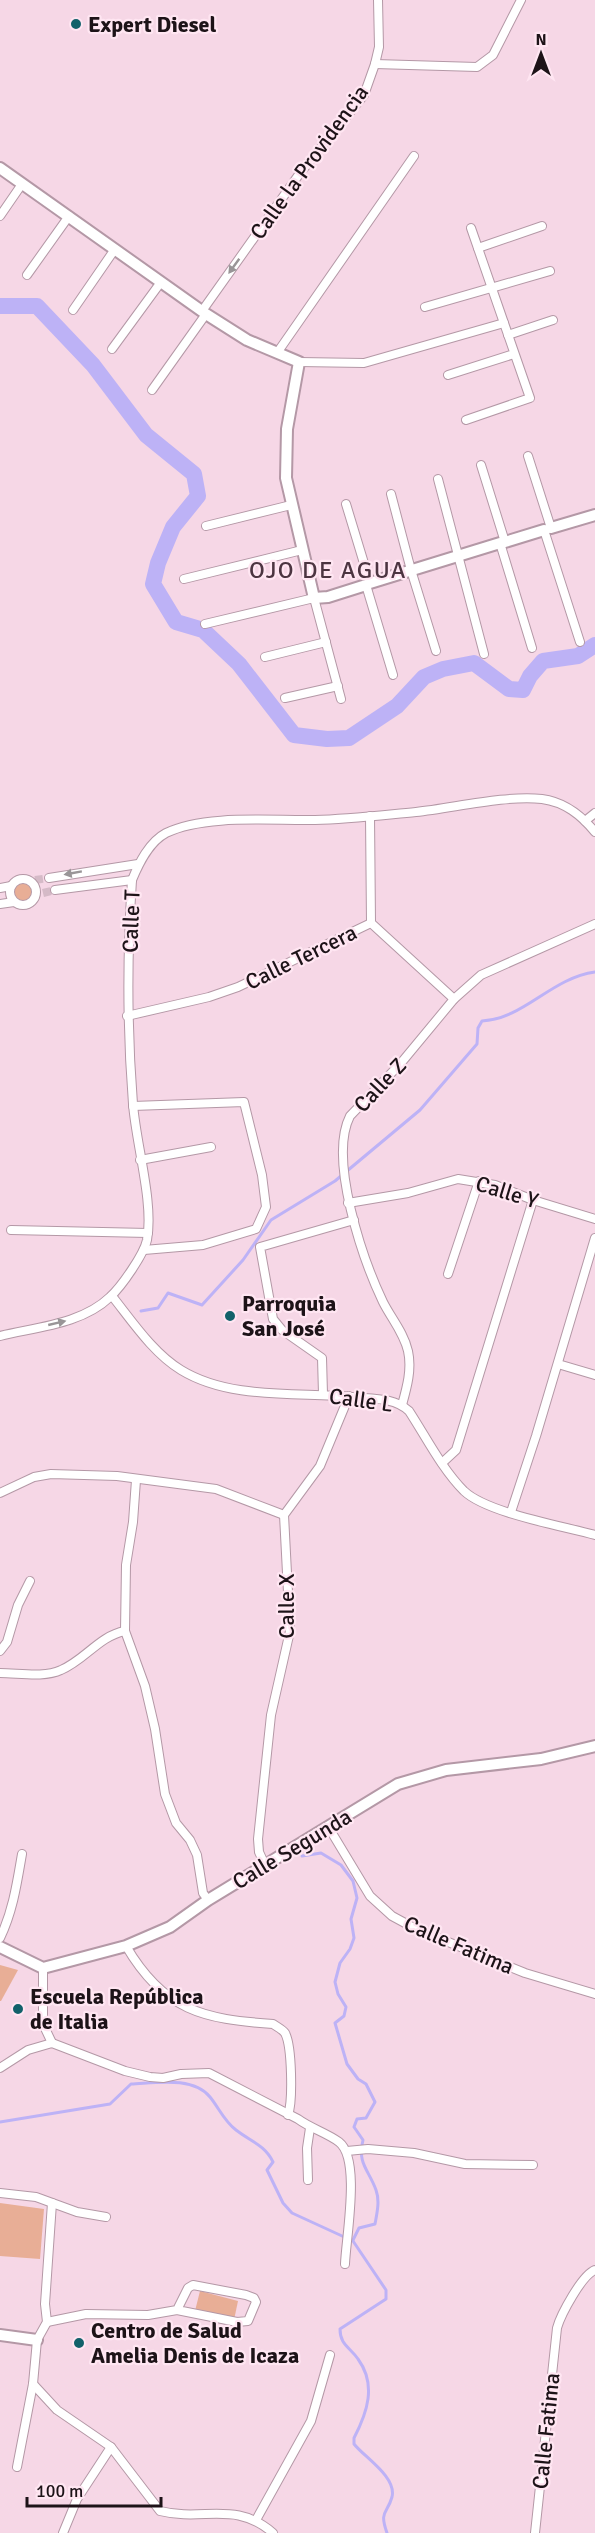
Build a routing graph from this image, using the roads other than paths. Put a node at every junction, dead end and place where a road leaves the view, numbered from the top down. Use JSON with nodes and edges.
{"nodes":[{"id":1,"x":378,"y":0,"type":"edge"},
{"id":2,"x":521,"y":0,"type":"edge"},
{"id":3,"x":375,"y":64,"type":"junction"},
{"id":4,"x":414,"y":156,"type":"dead end"},
{"id":5,"x":0,"y":168,"type":"edge"},
{"id":6,"x":22,"y":184,"type":"junction"},
{"id":7,"x":1,"y":211,"type":"edge"},
{"id":8,"x":69,"y":216,"type":"junction"},
{"id":9,"x":542,"y":226,"type":"dead end"},
{"id":10,"x":471,"y":228,"type":"dead end"},
{"id":11,"x":478,"y":248,"type":"junction"},
{"id":12,"x":115,"y":249,"type":"junction"},
{"id":13,"x":550,"y":271,"type":"dead end"},
{"id":14,"x":27,"y":275,"type":"dead end"},
{"id":15,"x":161,"y":282,"type":"junction"},
{"id":16,"x":492,"y":289,"type":"junction"},
{"id":17,"x":425,"y":307,"type":"dead end"},
{"id":18,"x":73,"y":310,"type":"dead end"},
{"id":19,"x":204,"y":312,"type":"junction"},
{"id":20,"x":553,"y":321,"type":"dead end"},
{"id":21,"x":504,"y":323,"type":"junction"},
{"id":22,"x":508,"y":334,"type":"junction"},
{"id":23,"x":112,"y":350,"type":"dead end"},
{"id":24,"x":277,"y":353,"type":"junction"},
{"id":25,"x":514,"y":354,"type":"junction"},
{"id":26,"x":299,"y":362,"type":"junction"},
{"id":27,"x":448,"y":375,"type":"dead end"},
{"id":28,"x":152,"y":390,"type":"dead end"},
{"id":29,"x":466,"y":420,"type":"dead end"},
{"id":30,"x":528,"y":456,"type":"dead end"},
{"id":31,"x":481,"y":465,"type":"dead end"},
{"id":32,"x":438,"y":479,"type":"dead end"},
{"id":33,"x":391,"y":494,"type":"dead end"},
{"id":34,"x":346,"y":504,"type":"dead end"},
{"id":35,"x":291,"y":505,"type":"junction"},
{"id":36,"x":595,"y":515,"type":"edge"},
{"id":37,"x":206,"y":526,"type":"dead end"},
{"id":38,"x":547,"y":529,"type":"junction"},
{"id":39,"x":503,"y":542,"type":"junction"},
{"id":40,"x":302,"y":550,"type":"junction"},
{"id":41,"x":457,"y":556,"type":"junction"},
{"id":42,"x":411,"y":570,"type":"junction"},
{"id":43,"x":183,"y":579,"type":"dead end"},
{"id":44,"x":368,"y":584,"type":"junction"},
{"id":45,"x":314,"y":598,"type":"junction"},
{"id":46,"x":205,"y":624,"type":"dead end"},
{"id":47,"x":326,"y":642,"type":"junction"},
{"id":48,"x":580,"y":642,"type":"dead end"},
{"id":49,"x":532,"y":648,"type":"dead end"},
{"id":50,"x":436,"y":651,"type":"dead end"},
{"id":51,"x":484,"y":654,"type":"dead end"},
{"id":52,"x":265,"y":657,"type":"dead end"},
{"id":53,"x":393,"y":675,"type":"dead end"},
{"id":54,"x":338,"y":686,"type":"junction"},
{"id":55,"x":285,"y":698,"type":"dead end"},
{"id":56,"x":341,"y":699,"type":"dead end"},
{"id":57,"x":595,"y":813,"type":"edge"},
{"id":58,"x":370,"y":816,"type":"junction"},
{"id":59,"x":585,"y":821,"type":"junction"},
{"id":60,"x":595,"y":832,"type":"edge"},
{"id":61,"x":138,"y":864,"type":"junction"},
{"id":62,"x":96,"y":869,"type":"junction"},
{"id":63,"x":50,"y":878,"type":"tunnel mouth"},
{"id":64,"x":132,"y":880,"type":"junction"},
{"id":65,"x":97,"y":884,"type":"junction"},
{"id":66,"x":11,"y":886,"type":"junction"},
{"id":67,"x":0,"y":888,"type":"edge"},
{"id":68,"x":55,"y":890,"type":"tunnel mouth"},
{"id":69,"x":43,"y":893,"type":"tunnel mouth"},
{"id":70,"x":33,"y":900,"type":"junction"},
{"id":71,"x":14,"y":902,"type":"junction"},
{"id":72,"x":0,"y":904,"type":"edge"},
{"id":73,"x":371,"y":923,"type":"junction"},
{"id":74,"x":595,"y":924,"type":"edge"},
{"id":75,"x":454,"y":999,"type":"junction"},
{"id":76,"x":127,"y":1016,"type":"junction"},
{"id":77,"x":133,"y":1106,"type":"junction"},
{"id":78,"x":211,"y":1147,"type":"dead end"},
{"id":79,"x":140,"y":1160,"type":"junction"},
{"id":80,"x":479,"y":1181,"type":"junction"},
{"id":81,"x":533,"y":1200,"type":"junction"},
{"id":82,"x":348,"y":1203,"type":"junction"},
{"id":83,"x":595,"y":1219,"type":"edge"},
{"id":84,"x":354,"y":1220,"type":"junction"},
{"id":85,"x":11,"y":1230,"type":"dead end"},
{"id":86,"x":148,"y":1233,"type":"junction"},
{"id":87,"x":595,"y":1238,"type":"edge"},
{"id":88,"x":144,"y":1250,"type":"junction"},
{"id":89,"x":448,"y":1274,"type":"dead end"},
{"id":90,"x":112,"y":1296,"type":"junction"},
{"id":91,"x":0,"y":1336,"type":"edge"},
{"id":92,"x":558,"y":1364,"type":"junction"},
{"id":93,"x":595,"y":1375,"type":"edge"},
{"id":94,"x":323,"y":1394,"type":"junction"},
{"id":95,"x":349,"y":1396,"type":"junction"},
{"id":96,"x":402,"y":1405,"type":"junction"},
{"id":97,"x":442,"y":1463,"type":"junction"},
{"id":98,"x":136,"y":1480,"type":"junction"},
{"id":99,"x":0,"y":1493,"type":"edge"},
{"id":100,"x":511,"y":1512,"type":"junction"},
{"id":101,"x":284,"y":1515,"type":"junction"},
{"id":102,"x":595,"y":1535,"type":"edge"},
{"id":103,"x":30,"y":1581,"type":"dead end"},
{"id":104,"x":125,"y":1631,"type":"junction"},
{"id":105,"x":0,"y":1651,"type":"edge"},
{"id":106,"x":0,"y":1673,"type":"edge"},
{"id":107,"x":595,"y":1746,"type":"edge"},
{"id":108,"x":329,"y":1828,"type":"junction"},
{"id":109,"x":22,"y":1854,"type":"dead end"},
{"id":110,"x":266,"y":1865,"type":"junction"},
{"id":111,"x":208,"y":1900,"type":"junction"},
{"id":112,"x":0,"y":1938,"type":"edge"},
{"id":113,"x":126,"y":1946,"type":"junction"},
{"id":114,"x":0,"y":1947,"type":"edge"},
{"id":115,"x":43,"y":1968,"type":"junction"},
{"id":116,"x":595,"y":1994,"type":"edge"},
{"id":117,"x":52,"y":2043,"type":"junction"},
{"id":118,"x":0,"y":2068,"type":"edge"},
{"id":119,"x":288,"y":2115,"type":"junction"},
{"id":120,"x":310,"y":2128,"type":"junction"},
{"id":121,"x":347,"y":2151,"type":"junction"},
{"id":122,"x":533,"y":2165,"type":"dead end"},
{"id":123,"x":308,"y":2180,"type":"dead end"},
{"id":124,"x":0,"y":2193,"type":"edge"},
{"id":125,"x":52,"y":2203,"type":"junction"},
{"id":126,"x":106,"y":2217,"type":"dead end"},
{"id":127,"x":345,"y":2264,"type":"dead end"},
{"id":128,"x":595,"y":2270,"type":"edge"},
{"id":129,"x":177,"y":2310,"type":"junction"},
{"id":130,"x":47,"y":2322,"type":"junction"},
{"id":131,"x":0,"y":2335,"type":"edge"},
{"id":132,"x":37,"y":2340,"type":"junction"},
{"id":133,"x":330,"y":2355,"type":"dead end"},
{"id":134,"x":33,"y":2384,"type":"junction"},
{"id":135,"x":111,"y":2447,"type":"junction"},
{"id":136,"x":17,"y":2467,"type":"dead end"},
{"id":137,"x":256,"y":2520,"type":"junction"},
{"id":138,"x":63,"y":2533,"type":"edge"},
{"id":139,"x":273,"y":2533,"type":"edge"},
{"id":140,"x":535,"y":2533,"type":"edge"}],
"edges":[{"from":1,"to":3,"type":"street","name":"Calle la Providencia"},
{"from":2,"to":3,"type":"street"},
{"from":3,"to":19,"type":"street","name":"Calle la Providencia","one_way":true},
{"from":4,"to":24,"type":"street"},
{"from":5,"to":6,"type":"street"},
{"from":6,"to":7,"type":"street"},
{"from":6,"to":8,"type":"street"},
{"from":8,"to":12,"type":"street"},
{"from":8,"to":14,"type":"street"},
{"from":9,"to":11,"type":"street"},
{"from":10,"to":11,"type":"street"},
{"from":11,"to":16,"type":"street"},
{"from":12,"to":15,"type":"street"},
{"from":12,"to":18,"type":"street"},
{"from":13,"to":16,"type":"street"},
{"from":15,"to":19,"type":"street"},
{"from":15,"to":23,"type":"street"},
{"from":16,"to":17,"type":"street"},
{"from":16,"to":21,"type":"street"},
{"from":19,"to":24,"type":"street"},
{"from":19,"to":28,"type":"street","name":"Calle la Providencia"},
{"from":20,"to":22,"type":"street"},
{"from":21,"to":22,"type":"street"},
{"from":21,"to":26,"type":"street"},
{"from":22,"to":25,"type":"street"},
{"from":24,"to":26,"type":"street"},
{"from":25,"to":27,"type":"street"},
{"from":25,"to":29,"type":"street"},
{"from":26,"to":35,"type":"street"},
{"from":30,"to":38,"type":"street"},
{"from":31,"to":39,"type":"street"},
{"from":32,"to":41,"type":"street"},
{"from":33,"to":42,"type":"street"},
{"from":34,"to":44,"type":"street"},
{"from":35,"to":37,"type":"street"},
{"from":35,"to":40,"type":"street"},
{"from":36,"to":38,"type":"street"},
{"from":38,"to":39,"type":"street"},
{"from":38,"to":48,"type":"street"},
{"from":39,"to":41,"type":"street"},
{"from":39,"to":49,"type":"street"},
{"from":40,"to":43,"type":"street"},
{"from":40,"to":45,"type":"street"},
{"from":41,"to":42,"type":"street"},
{"from":41,"to":51,"type":"street"},
{"from":42,"to":44,"type":"street"},
{"from":42,"to":50,"type":"street"},
{"from":44,"to":45,"type":"street"},
{"from":44,"to":53,"type":"street"},
{"from":45,"to":46,"type":"street"},
{"from":45,"to":47,"type":"street"},
{"from":47,"to":52,"type":"street"},
{"from":47,"to":54,"type":"street"},
{"from":54,"to":55,"type":"street"},
{"from":54,"to":56,"type":"street"},
{"from":57,"to":59,"type":"street"},
{"from":58,"to":59,"type":"street","name":"Calle T"},
{"from":58,"to":61,"type":"street","name":"Calle T"},
{"from":58,"to":73,"type":"street","name":"Calle Tercera"},
{"from":59,"to":60,"type":"street","name":"Calle T"},
{"from":61,"to":62,"type":"street"},
{"from":61,"to":64,"type":"street","name":"Calle T"},
{"from":62,"to":63,"type":"street","one_way":true},
{"from":62,"to":65,"type":"street"},
{"from":64,"to":65,"type":"street"},
{"from":64,"to":76,"type":"street","name":"Calle T"},
{"from":65,"to":68,"type":"street"},
{"from":66,"to":67,"type":"street"},
{"from":66,"to":70,"type":"street"},
{"from":66,"to":71,"type":"street"},
{"from":69,"to":70,"type":"street"},
{"from":70,"to":71,"type":"street"},
{"from":71,"to":72,"type":"street"},
{"from":73,"to":75,"type":"street"},
{"from":73,"to":76,"type":"street","name":"Calle Tercera"},
{"from":74,"to":75,"type":"street","name":"Calle Z"},
{"from":75,"to":82,"type":"street","name":"Calle Z"},
{"from":76,"to":77,"type":"street","name":"Calle T"},
{"from":77,"to":79,"type":"street","name":"Calle T"},
{"from":77,"to":88,"type":"street"},
{"from":78,"to":79,"type":"street"},
{"from":79,"to":86,"type":"street","name":"Calle T"},
{"from":80,"to":81,"type":"street","name":"Calle Y"},
{"from":80,"to":82,"type":"street","name":"Calle Y"},
{"from":80,"to":89,"type":"street"},
{"from":81,"to":83,"type":"street","name":"Calle Y"},
{"from":81,"to":97,"type":"street"},
{"from":82,"to":84,"type":"street","name":"Calle Z"},
{"from":84,"to":94,"type":"street"},
{"from":84,"to":96,"type":"street","name":"Calle Z"},
{"from":85,"to":86,"type":"street"},
{"from":86,"to":88,"type":"street","name":"Calle T"},
{"from":87,"to":92,"type":"street"},
{"from":88,"to":90,"type":"street","name":"Calle T"},
{"from":91,"to":90,"type":"street","name":"Calle T","one_way":true},
{"from":90,"to":94,"type":"street","name":"Calle L"},
{"from":92,"to":93,"type":"street"},
{"from":92,"to":100,"type":"street"},
{"from":94,"to":95,"type":"street","name":"Calle L"},
{"from":95,"to":96,"type":"street","name":"Calle L"},
{"from":95,"to":101,"type":"street"},
{"from":96,"to":97,"type":"street","name":"Calle L"},
{"from":97,"to":100,"type":"street","name":"Calle L"},
{"from":98,"to":99,"type":"street"},
{"from":98,"to":101,"type":"street"},
{"from":98,"to":104,"type":"street"},
{"from":100,"to":102,"type":"street","name":"Calle L"},
{"from":101,"to":110,"type":"street","name":"Calle X"},
{"from":103,"to":105,"type":"street"},
{"from":104,"to":106,"type":"street"},
{"from":104,"to":111,"type":"street"},
{"from":107,"to":108,"type":"street","name":"Calle Segunda"},
{"from":108,"to":110,"type":"street","name":"Calle Segunda"},
{"from":108,"to":116,"type":"street","name":"Calle Fatima"},
{"from":109,"to":112,"type":"street"},
{"from":110,"to":111,"type":"street","name":"Calle Segunda"},
{"from":111,"to":113,"type":"street","name":"Calle Segunda"},
{"from":113,"to":115,"type":"street","name":"Calle Segunda"},
{"from":113,"to":119,"type":"street"},
{"from":114,"to":115,"type":"street"},
{"from":115,"to":117,"type":"street"},
{"from":117,"to":118,"type":"street"},
{"from":117,"to":119,"type":"street"},
{"from":119,"to":120,"type":"street"},
{"from":120,"to":121,"type":"street"},
{"from":120,"to":123,"type":"street"},
{"from":121,"to":122,"type":"street"},
{"from":121,"to":127,"type":"street"},
{"from":124,"to":125,"type":"street"},
{"from":125,"to":126,"type":"street"},
{"from":125,"to":130,"type":"street"},
{"from":128,"to":140,"type":"street","name":"Calle Fatima"},
{"from":129,"to":129,"type":"street"},
{"from":129,"to":130,"type":"street"},
{"from":130,"to":132,"type":"street"},
{"from":131,"to":132,"type":"street"},
{"from":132,"to":134,"type":"street"},
{"from":133,"to":137,"type":"street"},
{"from":134,"to":135,"type":"street"},
{"from":134,"to":136,"type":"street"},
{"from":135,"to":137,"type":"street"},
{"from":135,"to":138,"type":"street"},
{"from":137,"to":139,"type":"street"}]}
